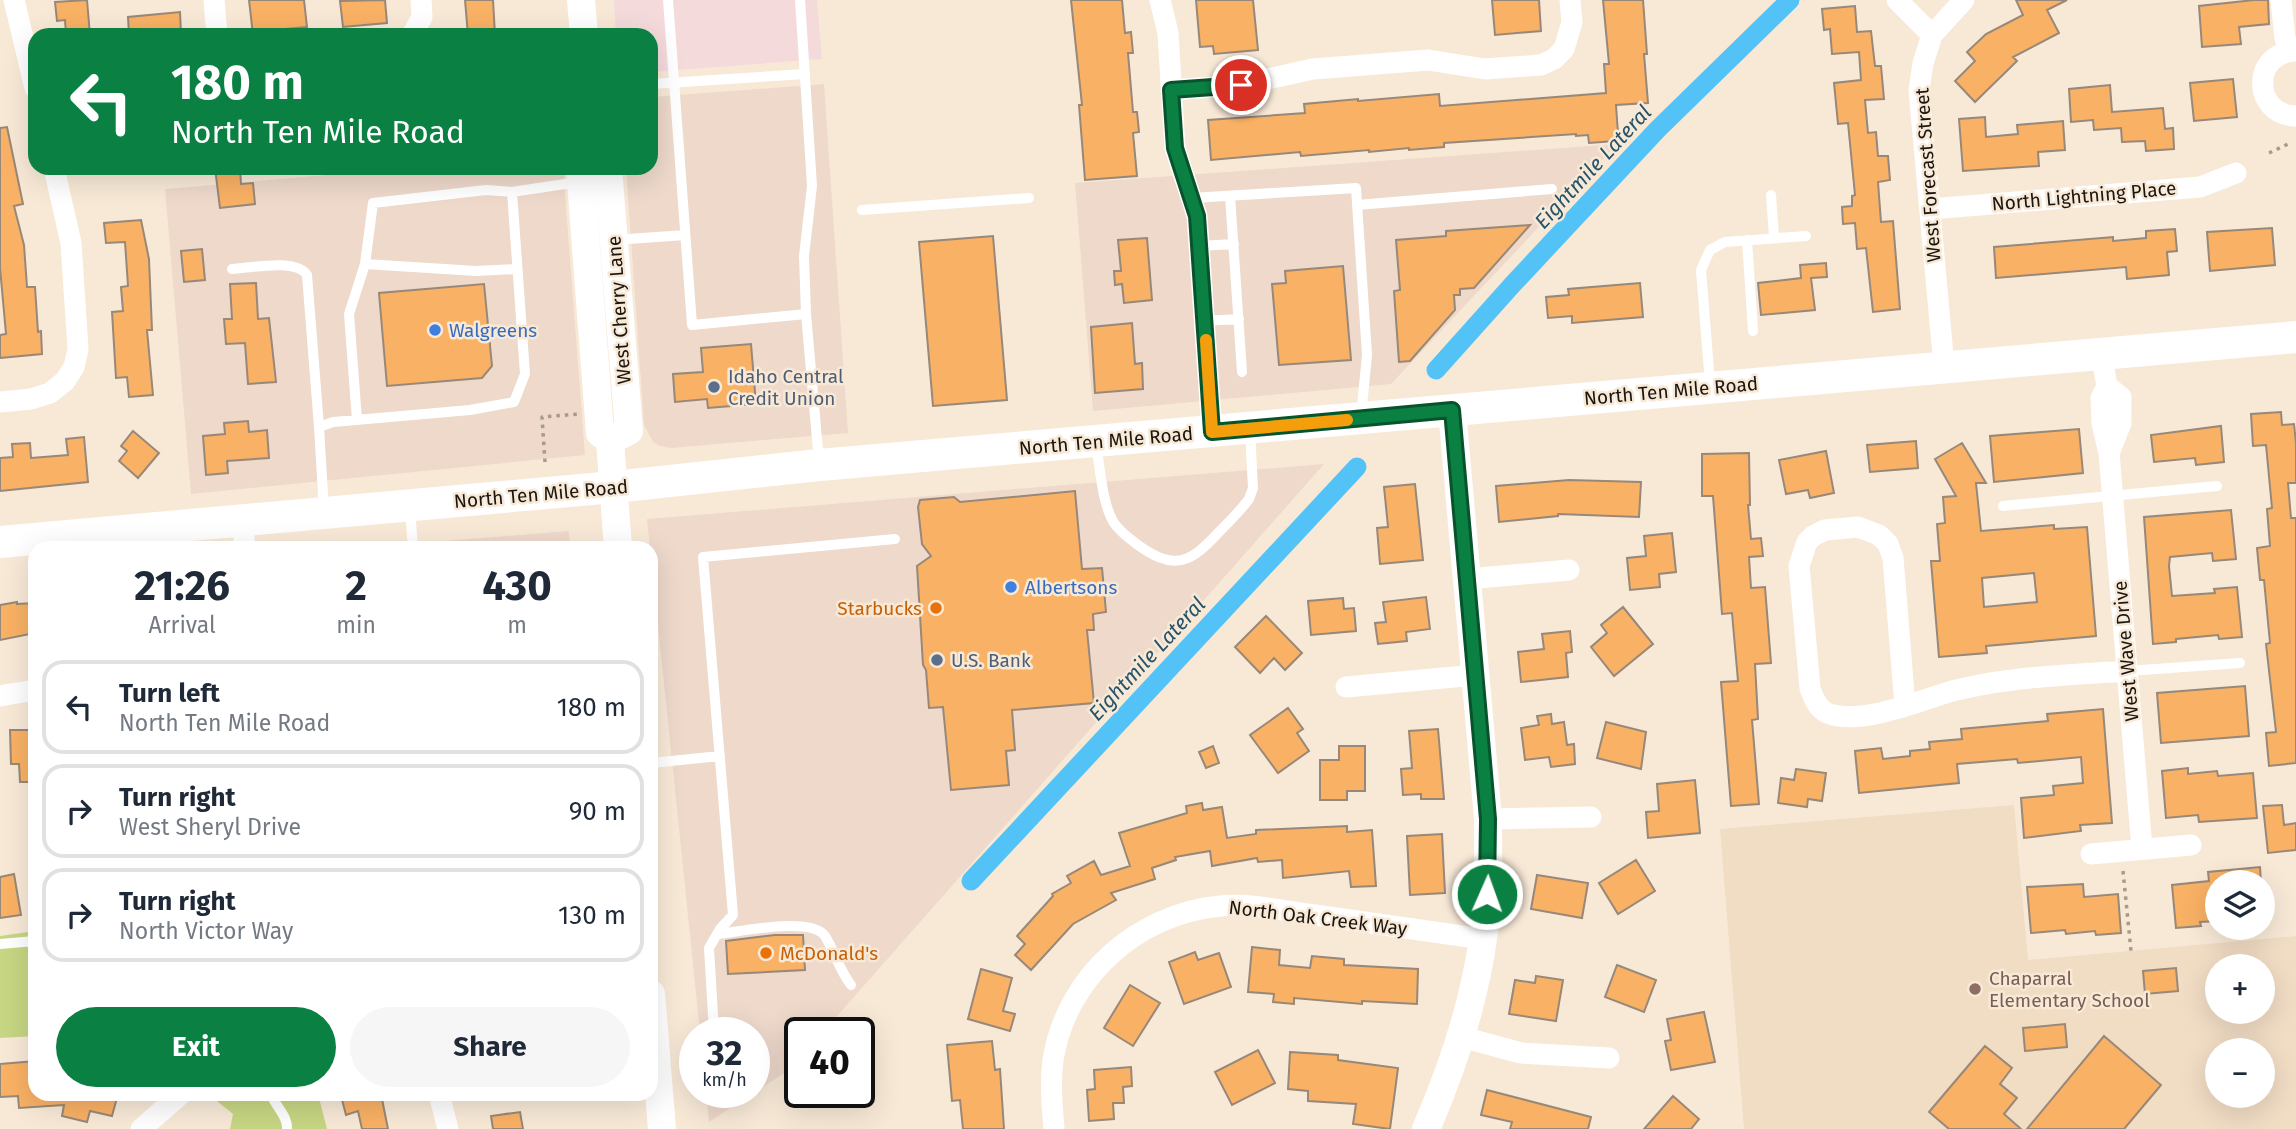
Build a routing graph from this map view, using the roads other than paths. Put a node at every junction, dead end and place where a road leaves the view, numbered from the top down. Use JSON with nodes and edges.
{"nodes":[{"id":1,"x":14,"y":0,"type":"edge"},
{"id":2,"x":214,"y":0,"type":"edge"},
{"id":3,"x":421,"y":0,"type":"edge"},
{"id":4,"x":581,"y":0,"type":"edge"},
{"id":5,"x":668,"y":0,"type":"edge"},
{"id":6,"x":800,"y":0,"type":"edge"},
{"id":7,"x":1160,"y":0,"type":"edge"},
{"id":8,"x":1570,"y":0,"type":"edge"},
{"id":9,"x":1897,"y":0,"type":"edge"},
{"id":10,"x":1964,"y":0,"type":"edge"},
{"id":11,"x":2281,"y":0,"type":"edge"},
{"id":12,"x":216,"y":28,"type":"edge"},
{"id":13,"x":416,"y":28,"type":"edge"},
{"id":14,"x":583,"y":28,"type":"edge"},
{"id":15,"x":1932,"y":35,"type":"junction"},
{"id":16,"x":2292,"y":51,"type":"edge"},
{"id":17,"x":28,"y":59,"type":"edge"},
{"id":18,"x":805,"y":74,"type":"junction"},
{"id":19,"x":674,"y":82,"type":"junction"},
{"id":20,"x":658,"y":83,"type":"edge"},
{"id":21,"x":1171,"y":90,"type":"junction"},
{"id":22,"x":2296,"y":116,"type":"edge"},
{"id":23,"x":2236,"y":173,"type":"dead end"},
{"id":24,"x":56,"y":175,"type":"edge"},
{"id":25,"x":580,"y":175,"type":"edge"},
{"id":26,"x":609,"y":175,"type":"edge"},
{"id":27,"x":1552,"y":189,"type":"dead end"},
{"id":28,"x":512,"y":192,"type":"junction"},
{"id":29,"x":1230,"y":195,"type":"junction"},
{"id":30,"x":1770,"y":195,"type":"dead end"},
{"id":31,"x":1029,"y":198,"type":"dead end"},
{"id":32,"x":1192,"y":198,"type":"junction"},
{"id":33,"x":1357,"y":205,"type":"junction"},
{"id":34,"x":1930,"y":209,"type":"junction"},
{"id":35,"x":862,"y":210,"type":"dead end"},
{"id":36,"x":685,"y":235,"type":"junction"},
{"id":37,"x":1806,"y":236,"type":"dead end"},
{"id":38,"x":1774,"y":238,"type":"junction"},
{"id":39,"x":614,"y":240,"type":"junction"},
{"id":40,"x":1747,"y":240,"type":"junction"},
{"id":41,"x":1234,"y":244,"type":"junction"},
{"id":42,"x":1199,"y":246,"type":"junction"},
{"id":43,"x":365,"y":264,"type":"junction"},
{"id":44,"x":232,"y":269,"type":"dead end"},
{"id":45,"x":516,"y":269,"type":"junction"},
{"id":46,"x":806,"y":314,"type":"junction"},
{"id":47,"x":1239,"y":319,"type":"junction"},
{"id":48,"x":1204,"y":321,"type":"junction"},
{"id":49,"x":1753,"y":331,"type":"dead end"},
{"id":50,"x":2296,"y":337,"type":"edge"},
{"id":51,"x":2102,"y":353,"type":"junction"},
{"id":52,"x":1944,"y":367,"type":"junction"},
{"id":53,"x":1242,"y":372,"type":"dead end"},
{"id":54,"x":1710,"y":387,"type":"junction"},
{"id":55,"x":0,"y":402,"type":"edge"},
{"id":56,"x":1452,"y":410,"type":"junction"},
{"id":57,"x":1361,"y":418,"type":"junction"},
{"id":58,"x":357,"y":420,"type":"junction"},
{"id":59,"x":319,"y":427,"type":"junction"},
{"id":60,"x":1250,"y":429,"type":"junction"},
{"id":61,"x":1212,"y":432,"type":"junction"},
{"id":62,"x":610,"y":440,"type":"junction"},
{"id":63,"x":1096,"y":442,"type":"junction"},
{"id":64,"x":819,"y":465,"type":"junction"},
{"id":65,"x":2217,"y":486,"type":"dead end"},
{"id":66,"x":614,"y":487,"type":"junction"},
{"id":67,"x":2113,"y":496,"type":"junction"},
{"id":68,"x":410,"y":506,"type":"junction"},
{"id":69,"x":2004,"y":506,"type":"dead end"},
{"id":70,"x":324,"y":514,"type":"junction"},
{"id":71,"x":243,"y":535,"type":"edge"},
{"id":72,"x":895,"y":539,"type":"dead end"},
{"id":73,"x":28,"y":541,"type":"edge"},
{"id":74,"x":35,"y":541,"type":"edge"},
{"id":75,"x":412,"y":541,"type":"edge"},
{"id":76,"x":618,"y":541,"type":"edge"},
{"id":77,"x":0,"y":542,"type":"edge"},
{"id":78,"x":1569,"y":570,"type":"dead end"},
{"id":79,"x":1467,"y":579,"type":"junction"},
{"id":80,"x":2241,"y":663,"type":"dead end"},
{"id":81,"x":2127,"y":671,"type":"junction"},
{"id":82,"x":1476,"y":675,"type":"junction"},
{"id":83,"x":1346,"y":687,"type":"dead end"},
{"id":84,"x":28,"y":691,"type":"edge"},
{"id":85,"x":0,"y":696,"type":"edge"},
{"id":86,"x":1905,"y":706,"type":"junction"},
{"id":87,"x":720,"y":756,"type":"junction"},
{"id":88,"x":658,"y":762,"type":"edge"},
{"id":89,"x":1591,"y":817,"type":"dead end"},
{"id":90,"x":1488,"y":819,"type":"junction"},
{"id":91,"x":2191,"y":845,"type":"dead end"},
{"id":92,"x":2142,"y":849,"type":"junction"},
{"id":93,"x":2091,"y":854,"type":"dead end"},
{"id":94,"x":717,"y":934,"type":"junction"},
{"id":95,"x":1483,"y":939,"type":"junction"},
{"id":96,"x":28,"y":942,"type":"edge"},
{"id":97,"x":0,"y":944,"type":"edge"},
{"id":98,"x":851,"y":985,"type":"dead end"},
{"id":99,"x":713,"y":1017,"type":"edge"},
{"id":100,"x":1462,"y":1037,"type":"junction"},
{"id":101,"x":1609,"y":1058,"type":"dead end"},
{"id":102,"x":658,"y":1080,"type":"edge"},
{"id":103,"x":173,"y":1101,"type":"edge"},
{"id":104,"x":274,"y":1101,"type":"edge"},
{"id":105,"x":441,"y":1101,"type":"edge"},
{"id":106,"x":141,"y":1129,"type":"edge"},
{"id":107,"x":287,"y":1129,"type":"edge"},
{"id":108,"x":448,"y":1129,"type":"edge"},
{"id":109,"x":662,"y":1129,"type":"edge"},
{"id":110,"x":1054,"y":1129,"type":"edge"},
{"id":111,"x":1426,"y":1129,"type":"edge"}],
"edges":[{"from":1,"to":17,"type":"street"},
{"from":2,"to":12,"type":"street"},
{"from":3,"to":13,"type":"street"},
{"from":4,"to":14,"type":"main road"},
{"from":5,"to":19,"type":"lane"},
{"from":6,"to":18,"type":"lane"},
{"from":7,"to":21,"type":"street"},
{"from":8,"to":21,"type":"street"},
{"from":9,"to":15,"type":"street"},
{"from":10,"to":15,"type":"street"},
{"from":11,"to":16,"type":"street"},
{"from":15,"to":34,"type":"street","name":"West Forecast Street"},
{"from":16,"to":22,"type":"street"},
{"from":18,"to":19,"type":"lane"},
{"from":18,"to":46,"type":"lane"},
{"from":19,"to":20,"type":"lane"},
{"from":19,"to":36,"type":"lane"},
{"from":21,"to":32,"type":"street"},
{"from":23,"to":34,"type":"street","name":"North Lightning Place"},
{"from":24,"to":55,"type":"street"},
{"from":25,"to":28,"type":"lane"},
{"from":25,"to":62,"type":"main road","name":"West Cherry Lane"},
{"from":26,"to":39,"type":"main road","name":"West Cherry Lane"},
{"from":27,"to":33,"type":"lane"},
{"from":28,"to":43,"type":"lane"},
{"from":28,"to":45,"type":"lane"},
{"from":29,"to":32,"type":"lane"},
{"from":29,"to":33,"type":"lane"},
{"from":29,"to":41,"type":"lane"},
{"from":30,"to":38,"type":"lane"},
{"from":31,"to":35,"type":"lane"},
{"from":32,"to":42,"type":"street"},
{"from":33,"to":57,"type":"lane"},
{"from":34,"to":52,"type":"street","name":"West Forecast Street"},
{"from":36,"to":39,"type":"lane"},
{"from":36,"to":46,"type":"lane"},
{"from":37,"to":38,"type":"lane"},
{"from":38,"to":40,"type":"lane"},
{"from":39,"to":62,"type":"main road","name":"West Cherry Lane"},
{"from":40,"to":49,"type":"lane"},
{"from":40,"to":54,"type":"lane"},
{"from":41,"to":42,"type":"lane"},
{"from":41,"to":47,"type":"lane"},
{"from":42,"to":48,"type":"street"},
{"from":43,"to":45,"type":"lane"},
{"from":43,"to":58,"type":"lane"},
{"from":44,"to":59,"type":"lane"},
{"from":45,"to":58,"type":"lane"},
{"from":46,"to":64,"type":"lane"},
{"from":47,"to":48,"type":"lane"},
{"from":47,"to":53,"type":"lane"},
{"from":48,"to":61,"type":"street"},
{"from":50,"to":51,"type":"main road","name":"North Ten Mile Road"},
{"from":51,"to":52,"type":"main road","name":"North Ten Mile Road"},
{"from":51,"to":67,"type":"street","name":"West Wave Drive"},
{"from":52,"to":54,"type":"main road","name":"North Ten Mile Road"},
{"from":54,"to":56,"type":"main road","name":"North Ten Mile Road"},
{"from":56,"to":57,"type":"main road","name":"North Ten Mile Road"},
{"from":56,"to":79,"type":"main road"},
{"from":57,"to":60,"type":"main road","name":"North Ten Mile Road"},
{"from":58,"to":59,"type":"lane"},
{"from":59,"to":70,"type":"lane"},
{"from":60,"to":61,"type":"main road","name":"North Ten Mile Road"},
{"from":60,"to":63,"type":"lane"},
{"from":61,"to":63,"type":"main road","name":"North Ten Mile Road"},
{"from":62,"to":66,"type":"main road","name":"West Cherry Lane"},
{"from":63,"to":64,"type":"main road","name":"North Ten Mile Road"},
{"from":64,"to":66,"type":"main road","name":"North Ten Mile Road"},
{"from":65,"to":67,"type":"lane"},
{"from":66,"to":68,"type":"main road","name":"North Ten Mile Road"},
{"from":66,"to":76,"type":"main road","name":"West Cherry Lane"},
{"from":67,"to":69,"type":"lane"},
{"from":67,"to":81,"type":"street","name":"West Wave Drive"},
{"from":68,"to":70,"type":"main road","name":"North Ten Mile Road"},
{"from":68,"to":75,"type":"lane"},
{"from":70,"to":71,"type":"main road","name":"North Ten Mile Road"},
{"from":71,"to":74,"type":"main road","name":"North Ten Mile Road"},
{"from":72,"to":87,"type":"lane"},
{"from":73,"to":77,"type":"main road","name":"North Ten Mile Road"},
{"from":78,"to":79,"type":"street"},
{"from":79,"to":82,"type":"main road"},
{"from":80,"to":81,"type":"lane"},
{"from":81,"to":86,"type":"street"},
{"from":81,"to":92,"type":"street","name":"West Wave Drive"},
{"from":82,"to":83,"type":"street"},
{"from":82,"to":90,"type":"main road"},
{"from":84,"to":85,"type":"street"},
{"from":86,"to":86,"type":"street"},
{"from":87,"to":88,"type":"lane"},
{"from":87,"to":94,"type":"lane"},
{"from":89,"to":90,"type":"street"},
{"from":90,"to":95,"type":"main road"},
{"from":91,"to":92,"type":"street"},
{"from":92,"to":93,"type":"street"},
{"from":94,"to":98,"type":"lane"},
{"from":94,"to":99,"type":"lane"},
{"from":95,"to":100,"type":"main road"},
{"from":95,"to":110,"type":"street","name":"North Oak Creek Way"},
{"from":96,"to":97,"type":"lane"},
{"from":100,"to":101,"type":"street"},
{"from":100,"to":111,"type":"main road"},
{"from":102,"to":109,"type":"main road"},
{"from":103,"to":106,"type":"street"},
{"from":104,"to":107,"type":"lane"},
{"from":105,"to":108,"type":"street"}]}
